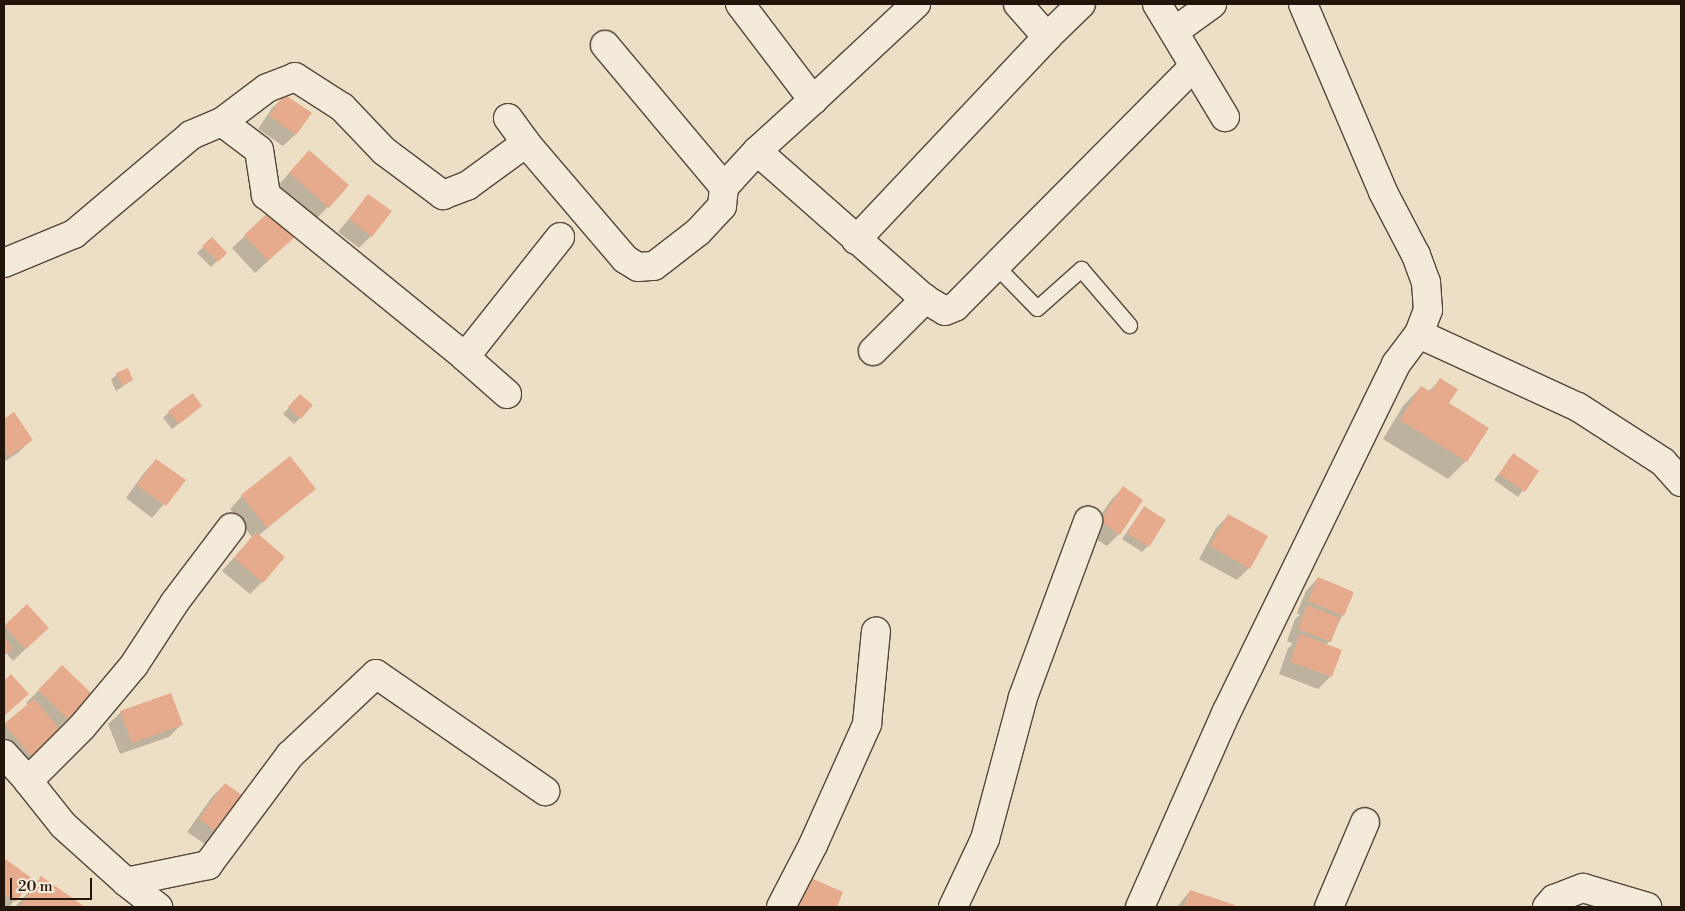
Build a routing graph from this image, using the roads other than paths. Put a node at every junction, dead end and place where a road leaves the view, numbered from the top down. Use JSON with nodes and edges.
{"nodes":[{"id":1,"x":740,"y":4,"type":"edge"},
{"id":2,"x":1018,"y":4,"type":"edge"},
{"id":3,"x":1082,"y":4,"type":"edge"},
{"id":4,"x":1157,"y":4,"type":"edge"},
{"id":5,"x":1212,"y":4,"type":"edge"},
{"id":6,"x":1303,"y":4,"type":"edge"},
{"id":7,"x":905,"y":7,"type":"edge"},
{"id":8,"x":1175,"y":30,"type":"junction"},
{"id":9,"x":1047,"y":37,"type":"junction"},
{"id":10,"x":605,"y":45,"type":"dead end"},
{"id":11,"x":1193,"y":67,"type":"junction"},
{"id":12,"x":813,"y":100,"type":"junction"},
{"id":13,"x":1224,"y":117,"type":"dead end"},
{"id":14,"x":508,"y":118,"type":"dead end"},
{"id":15,"x":222,"y":122,"type":"junction"},
{"id":16,"x":526,"y":143,"type":"junction"},
{"id":17,"x":757,"y":151,"type":"junction"},
{"id":18,"x":724,"y":187,"type":"junction"},
{"id":19,"x":560,"y":237,"type":"dead end"},
{"id":20,"x":856,"y":240,"type":"junction"},
{"id":21,"x":4,"y":263,"type":"edge"},
{"id":22,"x":995,"y":265,"type":"junction"},
{"id":23,"x":925,"y":299,"type":"junction"},
{"id":24,"x":1129,"y":325,"type":"dead end"},
{"id":25,"x":1418,"y":334,"type":"junction"},
{"id":26,"x":873,"y":351,"type":"dead end"},
{"id":27,"x":465,"y":357,"type":"junction"},
{"id":28,"x":506,"y":394,"type":"dead end"},
{"id":29,"x":1681,"y":482,"type":"edge"},
{"id":30,"x":1088,"y":522,"type":"dead end"},
{"id":31,"x":231,"y":528,"type":"dead end"},
{"id":32,"x":876,"y":631,"type":"dead end"},
{"id":33,"x":4,"y":754,"type":"edge"},
{"id":34,"x":28,"y":781,"type":"junction"},
{"id":35,"x":545,"y":791,"type":"dead end"},
{"id":36,"x":1365,"y":822,"type":"dead end"},
{"id":37,"x":126,"y":882,"type":"junction"},
{"id":38,"x":158,"y":907,"type":"edge"},
{"id":39,"x":780,"y":907,"type":"edge"},
{"id":40,"x":953,"y":907,"type":"edge"},
{"id":41,"x":1140,"y":907,"type":"edge"},
{"id":42,"x":1330,"y":907,"type":"edge"},
{"id":43,"x":1547,"y":907,"type":"edge"},
{"id":44,"x":1647,"y":907,"type":"edge"}],
"edges":[{"from":1,"to":12,"type":"street"},
{"from":2,"to":9,"type":"street"},
{"from":3,"to":9,"type":"street"},
{"from":4,"to":8,"type":"street"},
{"from":5,"to":8,"type":"street"},
{"from":6,"to":25,"type":"street"},
{"from":7,"to":12,"type":"street"},
{"from":8,"to":11,"type":"street"},
{"from":9,"to":20,"type":"street"},
{"from":10,"to":18,"type":"street"},
{"from":11,"to":13,"type":"street"},
{"from":11,"to":22,"type":"street"},
{"from":12,"to":17,"type":"street"},
{"from":14,"to":16,"type":"street"},
{"from":15,"to":16,"type":"street"},
{"from":15,"to":21,"type":"street"},
{"from":15,"to":27,"type":"street"},
{"from":16,"to":18,"type":"street"},
{"from":17,"to":18,"type":"street"},
{"from":17,"to":20,"type":"street"},
{"from":19,"to":27,"type":"street"},
{"from":20,"to":23,"type":"street"},
{"from":22,"to":23,"type":"street"},
{"from":22,"to":24,"type":"lane"},
{"from":23,"to":26,"type":"street"},
{"from":25,"to":29,"type":"street"},
{"from":25,"to":41,"type":"street"},
{"from":27,"to":28,"type":"street"},
{"from":30,"to":40,"type":"street"},
{"from":31,"to":34,"type":"street"},
{"from":32,"to":39,"type":"street"},
{"from":33,"to":34,"type":"street"},
{"from":34,"to":37,"type":"street"},
{"from":35,"to":37,"type":"street"},
{"from":36,"to":42,"type":"street"},
{"from":37,"to":38,"type":"street"},
{"from":43,"to":44,"type":"street"}]}
